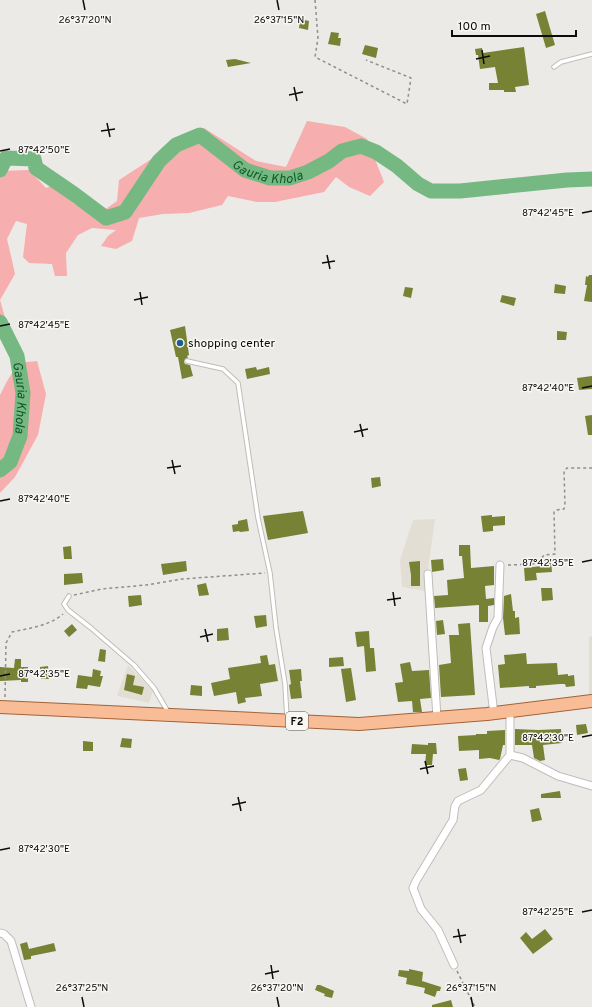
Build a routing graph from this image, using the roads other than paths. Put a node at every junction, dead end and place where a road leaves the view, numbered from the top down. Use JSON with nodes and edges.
{"nodes":[{"id":1,"x":592,"y":54,"type":"edge"},
{"id":2,"x":554,"y":67,"type":"dead end"},
{"id":3,"x":187,"y":361,"type":"dead end"},
{"id":4,"x":500,"y":565,"type":"road end"},
{"id":5,"x":428,"y":574,"type":"dead end"},
{"id":6,"x":69,"y":596,"type":"road end"},
{"id":7,"x":592,"y":701,"type":"edge"},
{"id":8,"x":2,"y":707,"type":"edge"},
{"id":9,"x":510,"y":711,"type":"junction"},
{"id":10,"x":169,"y":714,"type":"junction"},
{"id":11,"x":494,"y":714,"type":"junction"},
{"id":12,"x":437,"y":718,"type":"junction"},
{"id":13,"x":286,"y":720,"type":"junction"},
{"id":14,"x":510,"y":755,"type":"junction"},
{"id":15,"x":592,"y":786,"type":"edge"},
{"id":16,"x":0,"y":933,"type":"edge"},
{"id":17,"x":454,"y":965,"type":"road end"},
{"id":18,"x":31,"y":1007,"type":"edge"}],
"edges":[{"from":1,"to":2,"type":"lane"},
{"from":3,"to":13,"type":"lane"},
{"from":4,"to":11,"type":"street"},
{"from":5,"to":12,"type":"street"},
{"from":6,"to":10,"type":"lane"},
{"from":7,"to":9,"type":"main road","number":"F2"},
{"from":8,"to":10,"type":"main road","number":"F2"},
{"from":9,"to":11,"type":"main road","number":"F2"},
{"from":9,"to":14,"type":"street"},
{"from":10,"to":13,"type":"main road","number":"F2"},
{"from":11,"to":12,"type":"main road","number":"F2"},
{"from":12,"to":13,"type":"main road","number":"F2"},
{"from":14,"to":15,"type":"street"},
{"from":14,"to":17,"type":"street"},
{"from":16,"to":18,"type":"street"}]}
